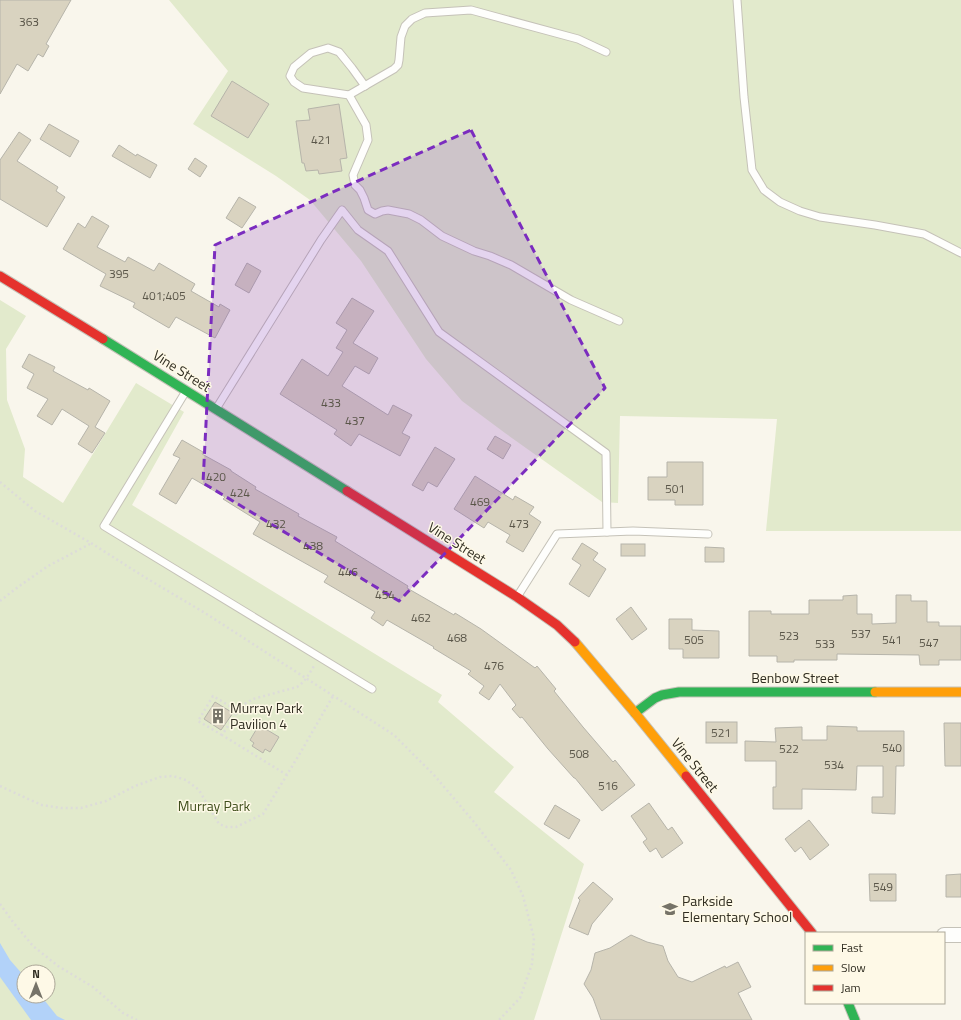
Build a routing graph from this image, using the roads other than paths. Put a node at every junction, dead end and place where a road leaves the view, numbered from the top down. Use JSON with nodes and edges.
{"nodes":[{"id":1,"x":737,"y":0,"type":"edge"},
{"id":2,"x":606,"y":52,"type":"dead end"},
{"id":3,"x":364,"y":86,"type":"junction"},
{"id":4,"x":349,"y":95,"type":"junction"},
{"id":5,"x":961,"y":253,"type":"edge"},
{"id":6,"x":0,"y":276,"type":"edge"},
{"id":7,"x":619,"y":321,"type":"dead end"},
{"id":8,"x":186,"y":390,"type":"junction"},
{"id":9,"x":216,"y":409,"type":"junction"},
{"id":10,"x":607,"y":532,"type":"junction"},
{"id":11,"x":708,"y":534,"type":"dead end"},
{"id":12,"x":517,"y":597,"type":"junction"},
{"id":13,"x":372,"y":689,"type":"dead end"},
{"id":14,"x":961,"y":692,"type":"edge"},
{"id":15,"x":635,"y":713,"type":"junction"},
{"id":16,"x":811,"y":932,"type":"edge"},
{"id":17,"x":945,"y":935,"type":"edge"},
{"id":18,"x":961,"y":935,"type":"edge"},
{"id":19,"x":848,"y":1004,"type":"edge"},
{"id":20,"x":855,"y":1020,"type":"edge"}],
"edges":[{"from":1,"to":5,"type":"lane"},
{"from":2,"to":3,"type":"lane"},
{"from":3,"to":4,"type":"lane"},
{"from":3,"to":4,"type":"lane"},
{"from":4,"to":7,"type":"lane"},
{"from":6,"to":8,"type":"street","name":"Vine Street"},
{"from":8,"to":9,"type":"street","name":"Vine Street"},
{"from":8,"to":13,"type":"lane"},
{"from":9,"to":10,"type":"lane"},
{"from":9,"to":12,"type":"street","name":"Vine Street"},
{"from":10,"to":11,"type":"lane"},
{"from":10,"to":12,"type":"lane"},
{"from":12,"to":15,"type":"street","name":"Vine Street"},
{"from":14,"to":15,"type":"street","name":"Benbow Street"},
{"from":15,"to":16,"type":"street","name":"Vine Street"},
{"from":17,"to":18,"type":"street"},
{"from":19,"to":20,"type":"street"}]}
